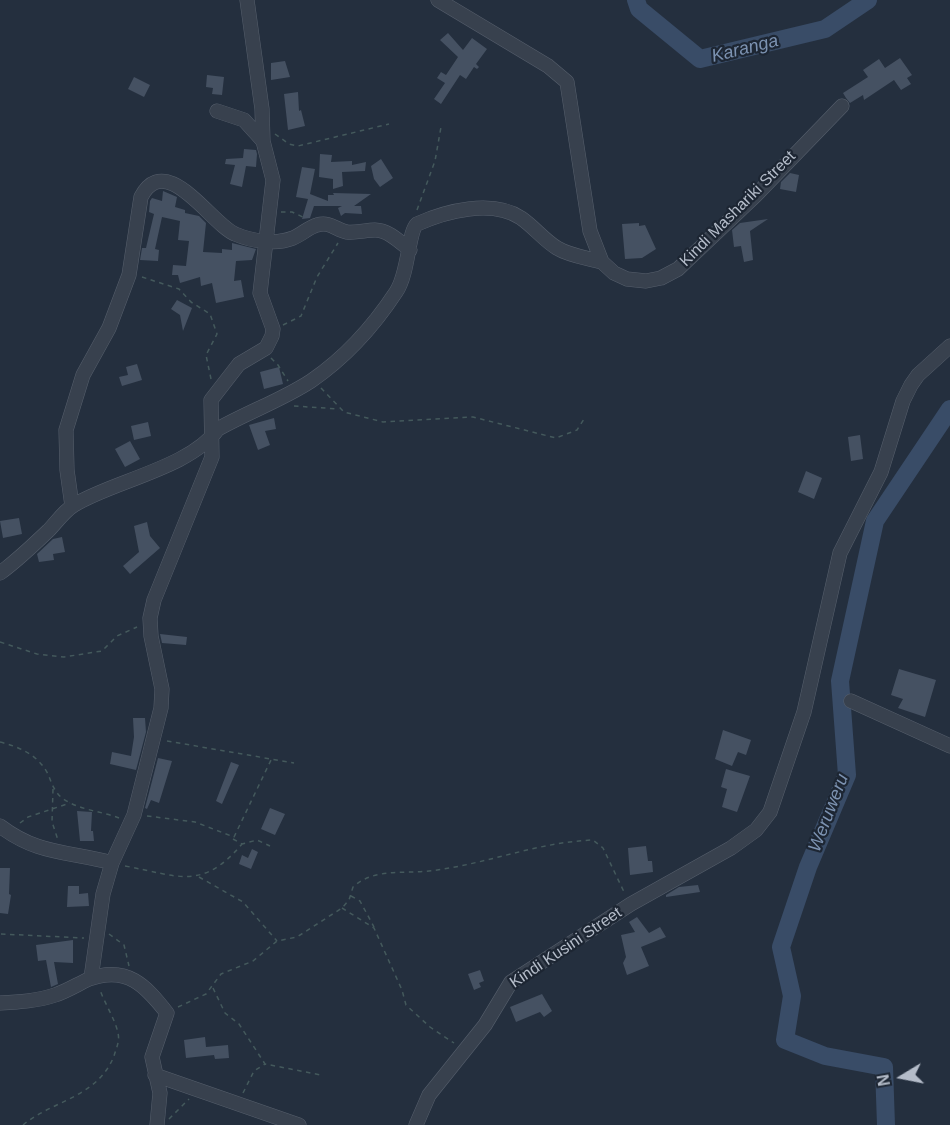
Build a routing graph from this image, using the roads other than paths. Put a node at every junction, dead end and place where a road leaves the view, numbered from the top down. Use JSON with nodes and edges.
{"nodes":[{"id":1,"x":247,"y":0,"type":"edge"},
{"id":2,"x":438,"y":0,"type":"edge"},
{"id":3,"x":842,"y":106,"type":"dead end"},
{"id":4,"x":217,"y":111,"type":"dead end"},
{"id":5,"x":263,"y":134,"type":"junction"},
{"id":6,"x":264,"y":242,"type":"junction"},
{"id":7,"x":410,"y":250,"type":"junction"},
{"id":8,"x":602,"y":262,"type":"junction"},
{"id":9,"x":950,"y":346,"type":"edge"},
{"id":10,"x":210,"y":440,"type":"junction"},
{"id":11,"x":72,"y":506,"type":"junction"},
{"id":12,"x":0,"y":573,"type":"edge"},
{"id":13,"x":851,"y":701,"type":"dead end"},
{"id":14,"x":950,"y":746,"type":"edge"},
{"id":15,"x":5,"y":830,"type":"edge"},
{"id":16,"x":112,"y":863,"type":"junction"},
{"id":17,"x":93,"y":978,"type":"junction"},
{"id":18,"x":0,"y":1003,"type":"edge"},
{"id":19,"x":155,"y":1075,"type":"junction"},
{"id":20,"x":157,"y":1125,"type":"edge"},
{"id":21,"x":299,"y":1125,"type":"edge"},
{"id":22,"x":416,"y":1125,"type":"edge"}],
"edges":[{"from":1,"to":5,"type":"street"},
{"from":2,"to":8,"type":"street"},
{"from":3,"to":8,"type":"street","name":"Kindi Mashariki Street"},
{"from":4,"to":5,"type":"street"},
{"from":5,"to":6,"type":"street"},
{"from":6,"to":7,"type":"street"},
{"from":6,"to":10,"type":"street"},
{"from":6,"to":11,"type":"street"},
{"from":7,"to":8,"type":"street","name":"Kindi Mashariki Street"},
{"from":7,"to":10,"type":"street"},
{"from":9,"to":22,"type":"street","name":"Kindi Kusini Street"},
{"from":10,"to":11,"type":"street"},
{"from":10,"to":16,"type":"street"},
{"from":11,"to":12,"type":"street"},
{"from":13,"to":14,"type":"street"},
{"from":15,"to":16,"type":"street"},
{"from":16,"to":17,"type":"street"},
{"from":17,"to":18,"type":"street"},
{"from":17,"to":19,"type":"street"},
{"from":19,"to":20,"type":"street"},
{"from":19,"to":21,"type":"street"}]}
